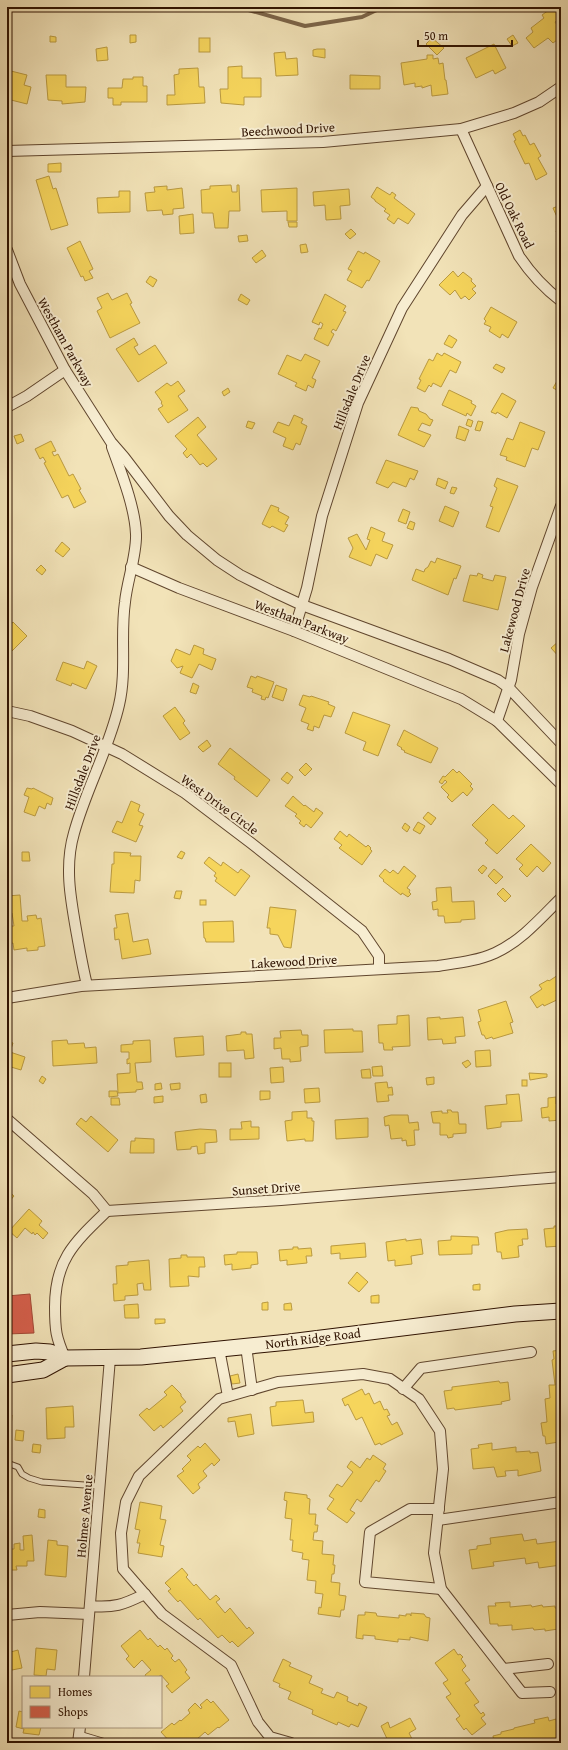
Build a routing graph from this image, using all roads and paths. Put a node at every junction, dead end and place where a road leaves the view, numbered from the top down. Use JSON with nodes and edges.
{"nodes":[{"id":1,"x":561,"y":87,"type":"edge"},
{"id":2,"x":461,"y":129,"type":"junction"},
{"id":3,"x":7,"y":151,"type":"edge"},
{"id":4,"x":487,"y":186,"type":"junction"},
{"id":5,"x":7,"y":250,"type":"edge"},
{"id":6,"x":561,"y":301,"type":"edge"},
{"id":7,"x":65,"y":370,"type":"junction"},
{"id":8,"x":7,"y":407,"type":"edge"},
{"id":9,"x":110,"y":442,"type":"junction"},
{"id":10,"x":561,"y":506,"type":"edge"},
{"id":11,"x":131,"y":567,"type":"junction"},
{"id":12,"x":302,"y":605,"type":"junction"},
{"id":13,"x":294,"y":631,"type":"junction"},
{"id":14,"x":509,"y":688,"type":"junction"},
{"id":15,"x":7,"y":711,"type":"edge"},
{"id":16,"x":497,"y":721,"type":"junction"},
{"id":17,"x":561,"y":743,"type":"edge"},
{"id":18,"x":106,"y":747,"type":"junction"},
{"id":19,"x":561,"y":784,"type":"edge"},
{"id":20,"x":561,"y":898,"type":"edge"},
{"id":21,"x":379,"y":968,"type":"junction"},
{"id":22,"x":87,"y":986,"type":"junction"},
{"id":23,"x":7,"y":998,"type":"edge"},
{"id":24,"x":7,"y":1119,"type":"edge"},
{"id":25,"x":561,"y":1177,"type":"edge"},
{"id":26,"x":107,"y":1211,"type":"junction"},
{"id":27,"x":561,"y":1311,"type":"edge"},
{"id":28,"x":246,"y":1346,"type":"junction"},
{"id":29,"x":219,"y":1349,"type":"junction"},
{"id":30,"x":531,"y":1352,"type":"dead end"},
{"id":31,"x":7,"y":1354,"type":"edge"},
{"id":32,"x":65,"y":1358,"type":"junction"},
{"id":33,"x":110,"y":1358,"type":"junction"},
{"id":34,"x":7,"y":1375,"type":"edge"},
{"id":35,"x":403,"y":1389,"type":"junction"},
{"id":36,"x":252,"y":1390,"type":"junction"},
{"id":37,"x":228,"y":1396,"type":"junction"},
{"id":38,"x":7,"y":1463,"type":"edge"},
{"id":39,"x":100,"y":1486,"type":"junction"},
{"id":40,"x":561,"y":1502,"type":"edge"},
{"id":41,"x":439,"y":1509,"type":"junction"},
{"id":42,"x":438,"y":1520,"type":"junction"},
{"id":43,"x":441,"y":1589,"type":"junction"},
{"id":44,"x":145,"y":1594,"type":"junction"},
{"id":45,"x":90,"y":1610,"type":"junction"},
{"id":46,"x":7,"y":1615,"type":"edge"},
{"id":47,"x":548,"y":1664,"type":"dead end"},
{"id":48,"x":504,"y":1669,"type":"junction"},
{"id":49,"x":84,"y":1676,"type":"edge"},
{"id":50,"x":550,"y":1692,"type":"dead end"},
{"id":51,"x":79,"y":1735,"type":"edge"},
{"id":52,"x":108,"y":1743,"type":"edge"},
{"id":53,"x":291,"y":1743,"type":"edge"}],
"edges":[{"from":1,"to":2,"type":"street","name":"Beechwood Drive"},
{"from":2,"to":3,"type":"street","name":"Beechwood Drive"},
{"from":2,"to":4,"type":"street","name":"Old Oak Road"},
{"from":4,"to":6,"type":"street","name":"Old Oak Road"},
{"from":4,"to":12,"type":"street","name":"Hillsdale Drive"},
{"from":5,"to":7,"type":"street","name":"Westham Parkway"},
{"from":7,"to":8,"type":"street"},
{"from":7,"to":9,"type":"street","name":"Westham Parkway"},
{"from":9,"to":11,"type":"street","name":"Westham Parkway"},
{"from":9,"to":12,"type":"street","name":"Westham Parkway"},
{"from":10,"to":14,"type":"street","name":"Lakewood Drive"},
{"from":11,"to":13,"type":"street","name":"Westham Parkway"},
{"from":11,"to":18,"type":"street","name":"Hillsdale Drive"},
{"from":12,"to":13,"type":"street","name":"Hillsdale Drive"},
{"from":12,"to":14,"type":"street","name":"Westham Parkway"},
{"from":13,"to":16,"type":"street","name":"Westham Parkway"},
{"from":14,"to":16,"type":"street","name":"Lakewood Drive"},
{"from":14,"to":17,"type":"street","name":"Westham Parkway"},
{"from":15,"to":18,"type":"street","name":"West Drive Circle"},
{"from":16,"to":19,"type":"street","name":"Westham Parkway"},
{"from":18,"to":21,"type":"street","name":"West Drive Circle"},
{"from":18,"to":22,"type":"street","name":"Hillsdale Drive"},
{"from":20,"to":21,"type":"street","name":"Lakewood Drive"},
{"from":21,"to":22,"type":"street","name":"Lakewood Drive"},
{"from":22,"to":23,"type":"street","name":"Lakewood Drive"},
{"from":24,"to":26,"type":"street"},
{"from":25,"to":26,"type":"street","name":"Sunset Drive"},
{"from":26,"to":32,"type":"street"},
{"from":27,"to":28,"type":"main road","name":"North Ridge Road"},
{"from":28,"to":29,"type":"main road","name":"North Ridge Road"},
{"from":28,"to":36,"type":"street"},
{"from":29,"to":33,"type":"main road","name":"North Ridge Road"},
{"from":29,"to":37,"type":"street"},
{"from":30,"to":35,"type":"street"},
{"from":31,"to":32,"type":"main road","name":"North Ridge Road"},
{"from":32,"to":33,"type":"main road","name":"North Ridge Road"},
{"from":32,"to":34,"type":"main road","name":"North Ridge Road"},
{"from":33,"to":39,"type":"street","name":"Holmes Avenue"},
{"from":35,"to":36,"type":"street"},
{"from":35,"to":41,"type":"street"},
{"from":36,"to":37,"type":"street"},
{"from":37,"to":44,"type":"street"},
{"from":38,"to":39,"type":"lane"},
{"from":39,"to":45,"type":"street","name":"Holmes Avenue"},
{"from":40,"to":42,"type":"street"},
{"from":41,"to":42,"type":"street"},
{"from":41,"to":43,"type":"street"},
{"from":42,"to":43,"type":"street"},
{"from":43,"to":48,"type":"street"},
{"from":44,"to":45,"type":"street"},
{"from":44,"to":53,"type":"street"},
{"from":45,"to":46,"type":"street"},
{"from":45,"to":49,"type":"street","name":"Holmes Avenue"},
{"from":47,"to":48,"type":"street"},
{"from":48,"to":50,"type":"street"},
{"from":51,"to":52,"type":"lane"}]}
